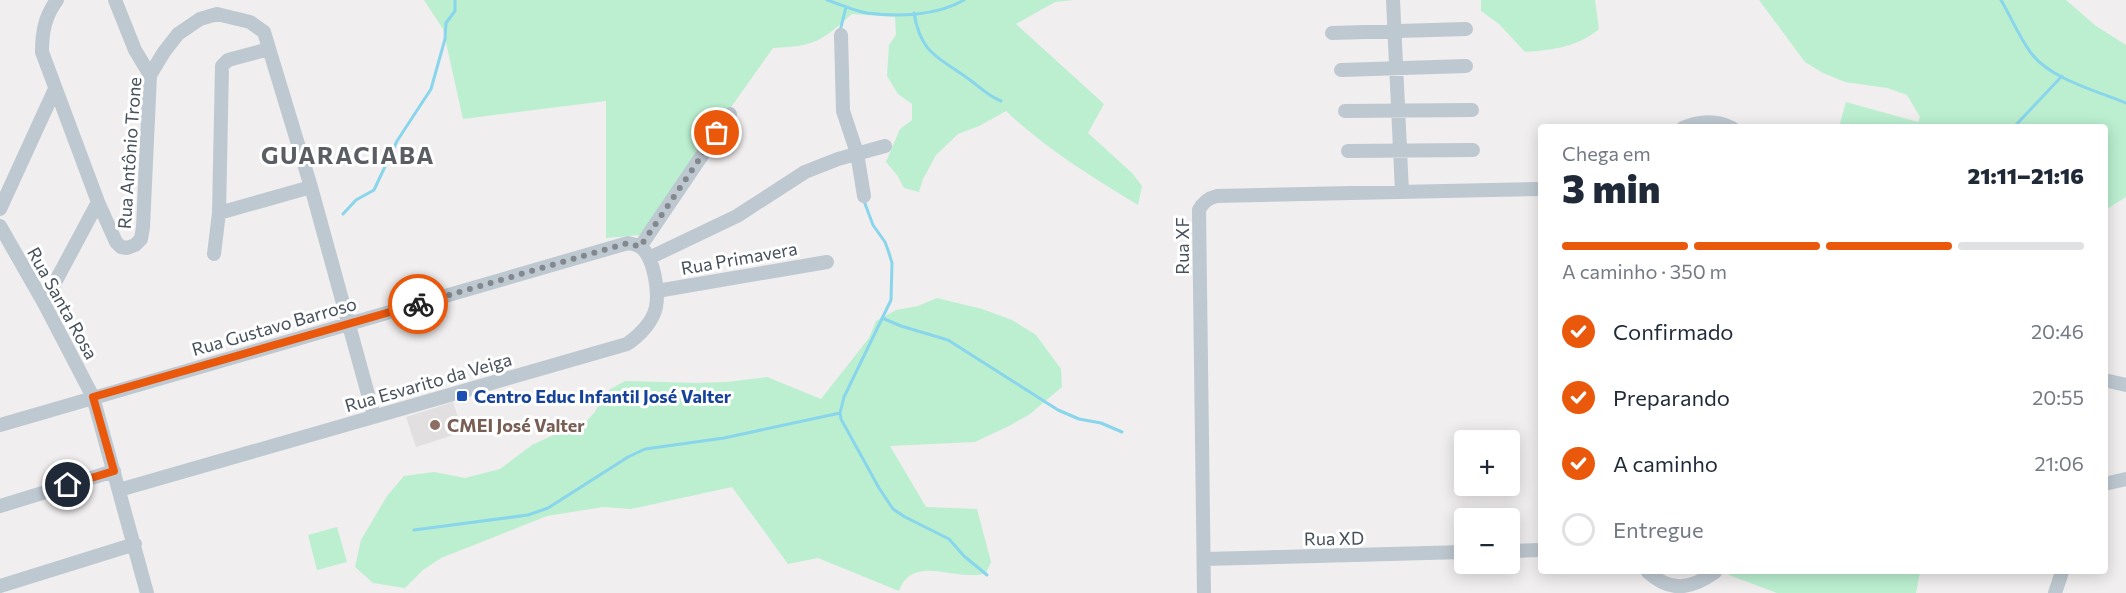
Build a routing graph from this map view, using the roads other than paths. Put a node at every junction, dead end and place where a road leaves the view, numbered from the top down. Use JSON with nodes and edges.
{"nodes":[{"id":1,"x":57,"y":0,"type":"edge"},
{"id":2,"x":115,"y":0,"type":"edge"},
{"id":3,"x":1393,"y":0,"type":"edge"},
{"id":4,"x":1466,"y":29,"type":"dead end"},
{"id":5,"x":1394,"y":31,"type":"junction"},
{"id":6,"x":1332,"y":33,"type":"dead end"},
{"id":7,"x":841,"y":35,"type":"dead end"},
{"id":8,"x":269,"y":49,"type":"junction"},
{"id":9,"x":1466,"y":66,"type":"dead end"},
{"id":10,"x":1396,"y":69,"type":"junction"},
{"id":11,"x":1341,"y":70,"type":"dead end"},
{"id":12,"x":150,"y":75,"type":"junction"},
{"id":13,"x":55,"y":89,"type":"junction"},
{"id":14,"x":1398,"y":110,"type":"junction"},
{"id":15,"x":1472,"y":110,"type":"dead end"},
{"id":16,"x":1344,"y":111,"type":"dead end"},
{"id":17,"x":730,"y":114,"type":"dead end"},
{"id":18,"x":1691,"y":124,"type":"edge"},
{"id":19,"x":1724,"y":124,"type":"edge"},
{"id":20,"x":885,"y":146,"type":"dead end"},
{"id":21,"x":1399,"y":149,"type":"junction"},
{"id":22,"x":1473,"y":150,"type":"dead end"},
{"id":23,"x":1348,"y":151,"type":"dead end"},
{"id":24,"x":857,"y":153,"type":"junction"},
{"id":25,"x":311,"y":187,"type":"junction"},
{"id":26,"x":1538,"y":189,"type":"edge"},
{"id":27,"x":1402,"y":192,"type":"junction"},
{"id":28,"x":864,"y":196,"type":"dead end"},
{"id":29,"x":98,"y":202,"type":"junction"},
{"id":30,"x":0,"y":209,"type":"edge"},
{"id":31,"x":219,"y":213,"type":"junction"},
{"id":32,"x":0,"y":226,"type":"edge"},
{"id":33,"x":639,"y":249,"type":"junction"},
{"id":34,"x":213,"y":254,"type":"dead end"},
{"id":35,"x":827,"y":261,"type":"dead end"},
{"id":36,"x":657,"y":291,"type":"junction"},
{"id":37,"x":44,"y":303,"type":"junction"},
{"id":38,"x":349,"y":324,"type":"junction"},
{"id":39,"x":2108,"y":381,"type":"edge"},
{"id":40,"x":2126,"y":385,"type":"edge"},
{"id":41,"x":93,"y":397,"type":"junction"},
{"id":42,"x":374,"y":416,"type":"junction"},
{"id":43,"x":0,"y":425,"type":"edge"},
{"id":44,"x":114,"y":471,"type":"junction"},
{"id":45,"x":2126,"y":479,"type":"edge"},
{"id":46,"x":2108,"y":483,"type":"edge"},
{"id":47,"x":119,"y":490,"type":"junction"},
{"id":48,"x":0,"y":506,"type":"edge"},
{"id":49,"x":135,"y":544,"type":"junction"},
{"id":50,"x":1538,"y":550,"type":"edge"},
{"id":51,"x":1520,"y":551,"type":"edge"},
{"id":52,"x":1454,"y":552,"type":"edge"},
{"id":53,"x":1204,"y":559,"type":"junction"},
{"id":54,"x":1650,"y":574,"type":"edge"},
{"id":55,"x":1712,"y":574,"type":"edge"},
{"id":56,"x":2061,"y":574,"type":"edge"},
{"id":57,"x":0,"y":586,"type":"edge"},
{"id":58,"x":147,"y":593,"type":"edge"},
{"id":59,"x":1204,"y":593,"type":"edge"},
{"id":60,"x":2055,"y":593,"type":"edge"}],
"edges":[{"from":1,"to":13,"type":"street"},
{"from":2,"to":12,"type":"street"},
{"from":3,"to":5,"type":"street"},
{"from":4,"to":5,"type":"street"},
{"from":5,"to":6,"type":"street"},
{"from":5,"to":10,"type":"street"},
{"from":7,"to":24,"type":"street"},
{"from":8,"to":12,"type":"street","name":"Rua Antônio Trone"},
{"from":8,"to":25,"type":"street"},
{"from":8,"to":31,"type":"street"},
{"from":9,"to":10,"type":"street"},
{"from":10,"to":11,"type":"street"},
{"from":10,"to":14,"type":"street"},
{"from":12,"to":29,"type":"street","name":"Rua Antônio Trone"},
{"from":13,"to":29,"type":"street"},
{"from":13,"to":30,"type":"street"},
{"from":14,"to":15,"type":"street"},
{"from":14,"to":16,"type":"street"},
{"from":14,"to":21,"type":"street"},
{"from":17,"to":33,"type":"street"},
{"from":18,"to":19,"type":"street"},
{"from":20,"to":24,"type":"street","name":"Rua Gustavo Barroso"},
{"from":21,"to":22,"type":"street"},
{"from":21,"to":23,"type":"street"},
{"from":21,"to":27,"type":"street"},
{"from":24,"to":28,"type":"street"},
{"from":24,"to":33,"type":"street","name":"Rua Gustavo Barroso"},
{"from":25,"to":31,"type":"street"},
{"from":25,"to":38,"type":"street"},
{"from":26,"to":27,"type":"street","name":"Rua XF"},
{"from":27,"to":53,"type":"street","name":"Rua XF"},
{"from":29,"to":37,"type":"street"},
{"from":31,"to":34,"type":"street"},
{"from":32,"to":37,"type":"street","name":"Rua Santa Rosa"},
{"from":33,"to":36,"type":"street","name":"Rua Esvarito da Veiga"},
{"from":33,"to":38,"type":"street","name":"Rua Gustavo Barroso"},
{"from":35,"to":36,"type":"street","name":"Rua Primavera"},
{"from":36,"to":42,"type":"street","name":"Rua Esvarito da Veiga"},
{"from":37,"to":41,"type":"street","name":"Rua Santa Rosa"},
{"from":38,"to":41,"type":"street","name":"Rua Gustavo Barroso"},
{"from":38,"to":42,"type":"street"},
{"from":39,"to":40,"type":"street"},
{"from":41,"to":43,"type":"street","name":"Rua Gustavo Barroso"},
{"from":41,"to":44,"type":"street","name":"Rua Santa Rosa"},
{"from":42,"to":47,"type":"street","name":"Rua Esvarito da Veiga"},
{"from":44,"to":47,"type":"street","name":"Rua Santa Rosa"},
{"from":44,"to":48,"type":"street"},
{"from":45,"to":46,"type":"street"},
{"from":47,"to":49,"type":"street","name":"Rua Santa Rosa"},
{"from":49,"to":57,"type":"street"},
{"from":49,"to":58,"type":"street","name":"Rua Santa Rosa"},
{"from":50,"to":51,"type":"street"},
{"from":52,"to":53,"type":"street","name":"Rua XD"},
{"from":53,"to":59,"type":"street","name":"Rua XF"},
{"from":54,"to":55,"type":"street"},
{"from":56,"to":60,"type":"street"}]}
